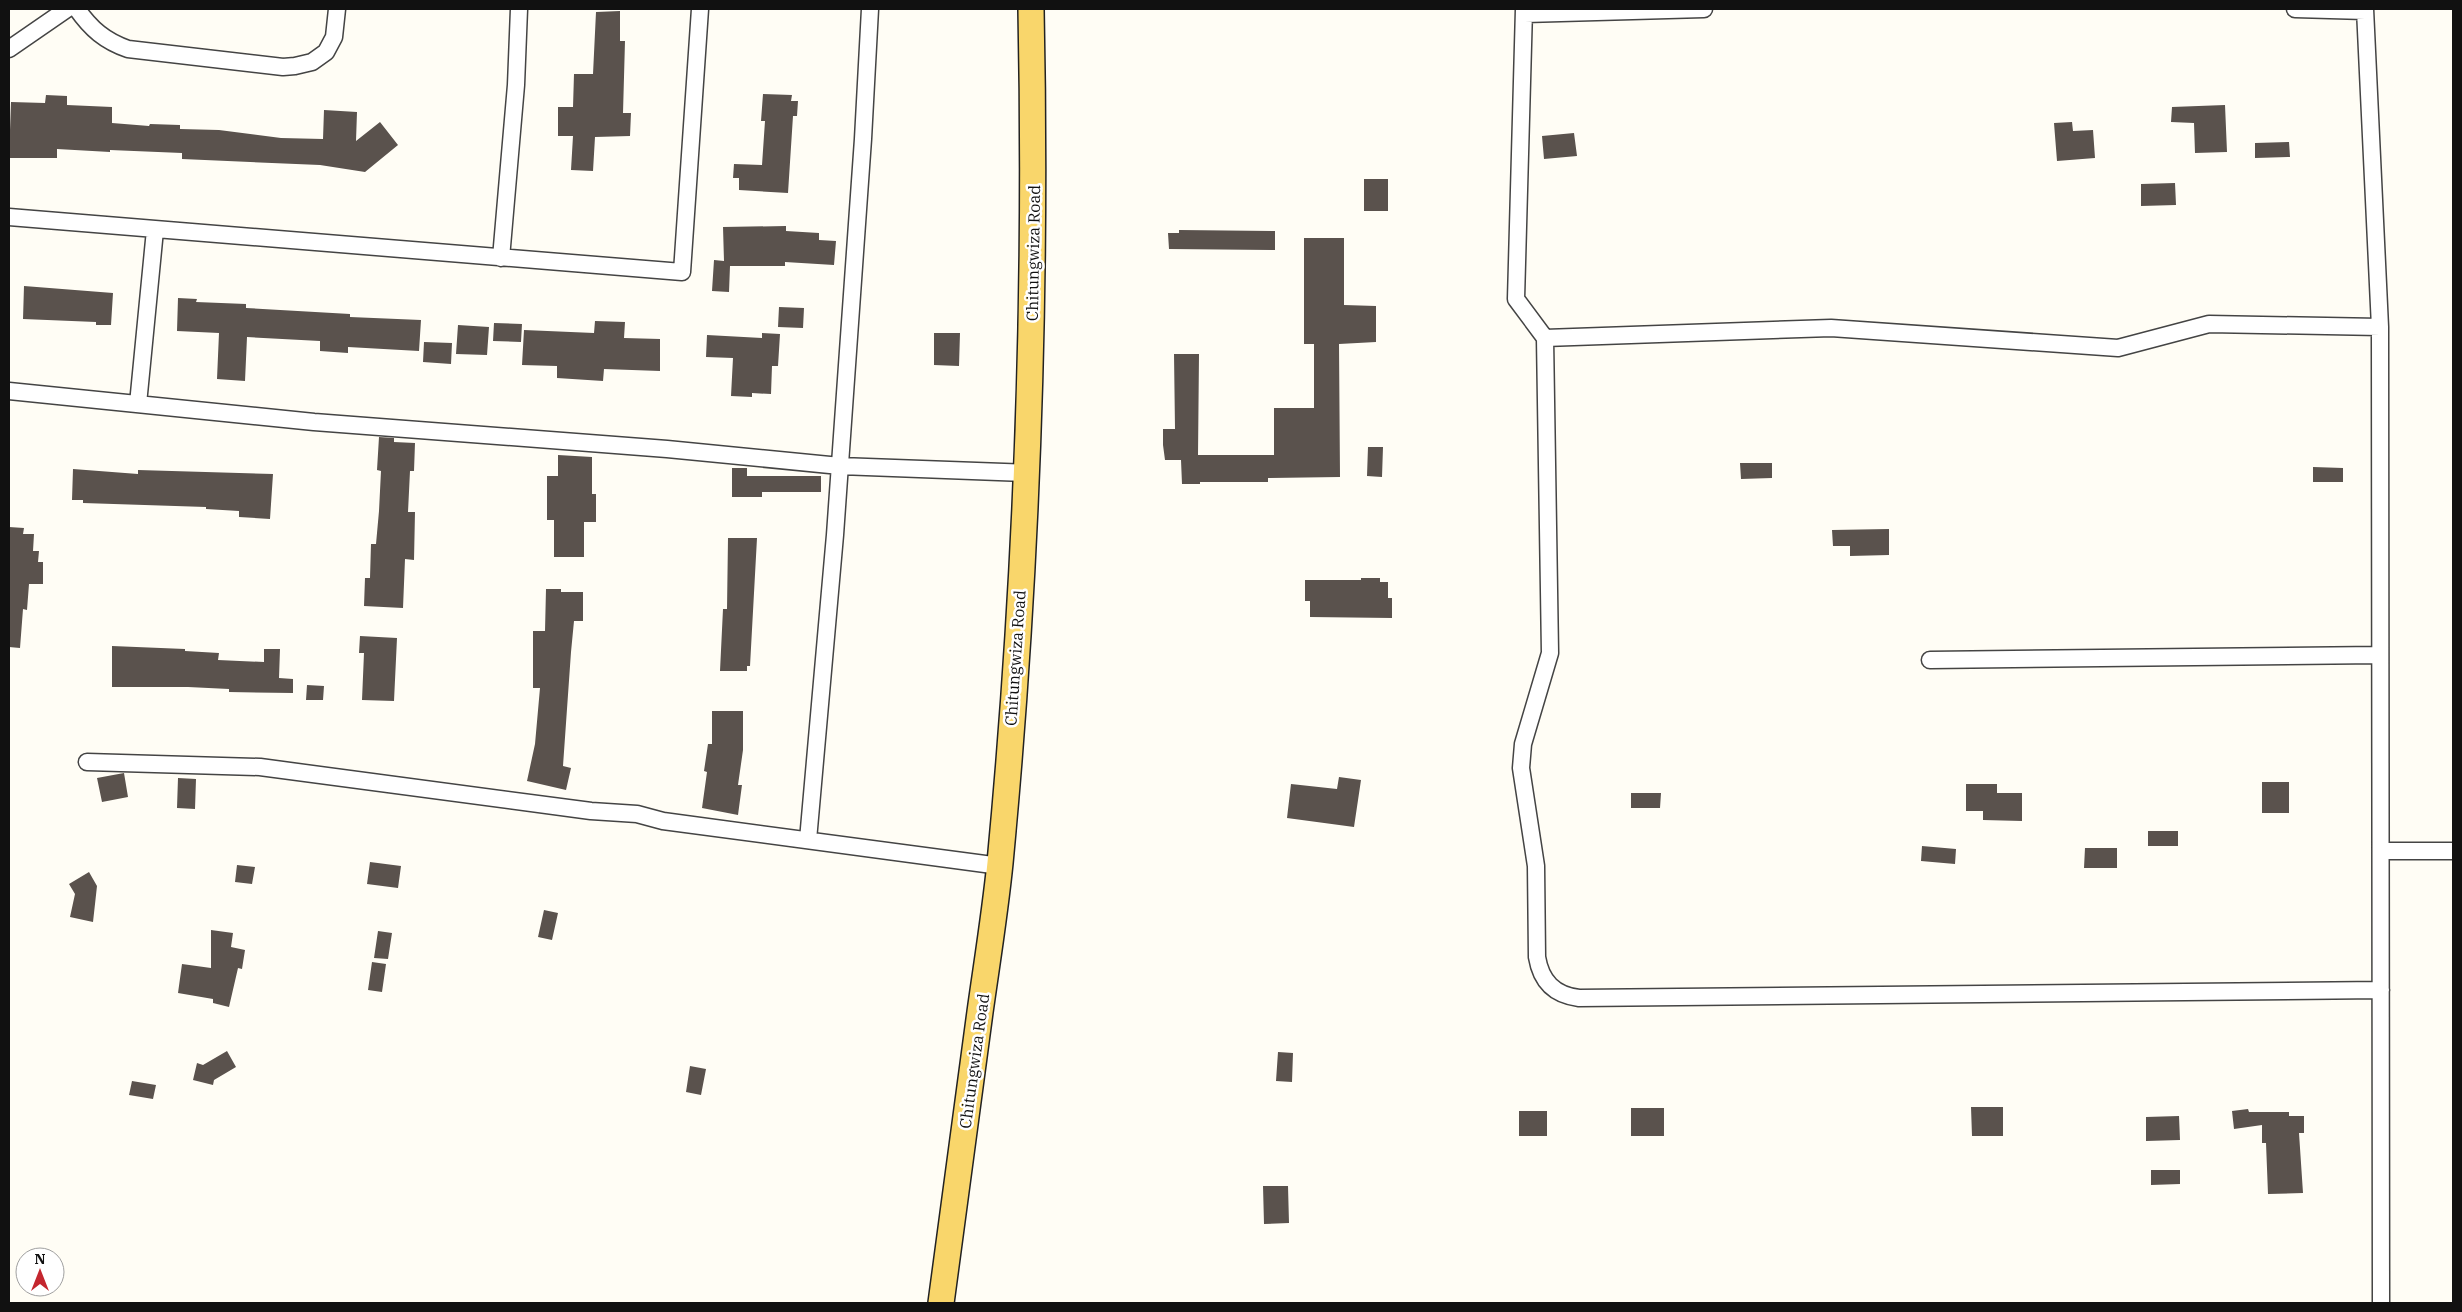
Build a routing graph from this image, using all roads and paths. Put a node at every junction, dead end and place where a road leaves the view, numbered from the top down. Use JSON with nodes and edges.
{"nodes":[{"id":1,"x":67,"y":9,"type":"edge"},
{"id":2,"x":77,"y":9,"type":"edge"},
{"id":3,"x":337,"y":9,"type":"edge"},
{"id":4,"x":519,"y":9,"type":"edge"},
{"id":5,"x":700,"y":9,"type":"edge"},
{"id":6,"x":870,"y":9,"type":"edge"},
{"id":7,"x":1031,"y":9,"type":"edge"},
{"id":8,"x":1704,"y":9,"type":"edge"},
{"id":9,"x":2295,"y":9,"type":"edge"},
{"id":10,"x":2365,"y":10,"type":"edge"},
{"id":11,"x":1525,"y":11,"type":"edge"},
{"id":12,"x":9,"y":49,"type":"edge"},
{"id":13,"x":9,"y":216,"type":"edge"},
{"id":14,"x":155,"y":230,"type":"junction"},
{"id":15,"x":501,"y":258,"type":"junction"},
{"id":16,"x":2380,"y":327,"type":"junction"},
{"id":17,"x":1545,"y":338,"type":"junction"},
{"id":18,"x":9,"y":391,"type":"edge"},
{"id":19,"x":138,"y":404,"type":"junction"},
{"id":20,"x":840,"y":466,"type":"junction"},
{"id":21,"x":1028,"y":473,"type":"junction"},
{"id":22,"x":2379,"y":655,"type":"junction"},
{"id":23,"x":1930,"y":660,"type":"dead end"},
{"id":24,"x":87,"y":762,"type":"dead end"},
{"id":25,"x":808,"y":840,"type":"junction"},
{"id":26,"x":2381,"y":851,"type":"junction"},
{"id":27,"x":2453,"y":851,"type":"edge"},
{"id":28,"x":1000,"y":866,"type":"junction"},
{"id":29,"x":2381,"y":990,"type":"junction"},
{"id":30,"x":941,"y":1303,"type":"edge"},
{"id":31,"x":2381,"y":1303,"type":"edge"}],
"edges":[{"from":1,"to":12,"type":"street"},
{"from":2,"to":3,"type":"street"},
{"from":4,"to":15,"type":"street"},
{"from":5,"to":15,"type":"street"},
{"from":6,"to":20,"type":"street"},
{"from":7,"to":21,"type":"main road","name":"Chitungwiza Road"},
{"from":8,"to":11,"type":"street"},
{"from":9,"to":10,"type":"street"},
{"from":10,"to":16,"type":"street"},
{"from":11,"to":17,"type":"street"},
{"from":13,"to":14,"type":"street"},
{"from":14,"to":15,"type":"street"},
{"from":14,"to":19,"type":"street"},
{"from":16,"to":17,"type":"street"},
{"from":16,"to":22,"type":"street"},
{"from":17,"to":29,"type":"street"},
{"from":18,"to":19,"type":"street"},
{"from":19,"to":20,"type":"street"},
{"from":20,"to":21,"type":"street"},
{"from":20,"to":25,"type":"street"},
{"from":21,"to":28,"type":"main road","name":"Chitungwiza Road"},
{"from":22,"to":23,"type":"street"},
{"from":22,"to":26,"type":"street"},
{"from":24,"to":25,"type":"street"},
{"from":25,"to":28,"type":"street"},
{"from":26,"to":27,"type":"street"},
{"from":26,"to":29,"type":"street"},
{"from":28,"to":30,"type":"main road","name":"Chitungwiza Road"},
{"from":29,"to":31,"type":"street"}]}
